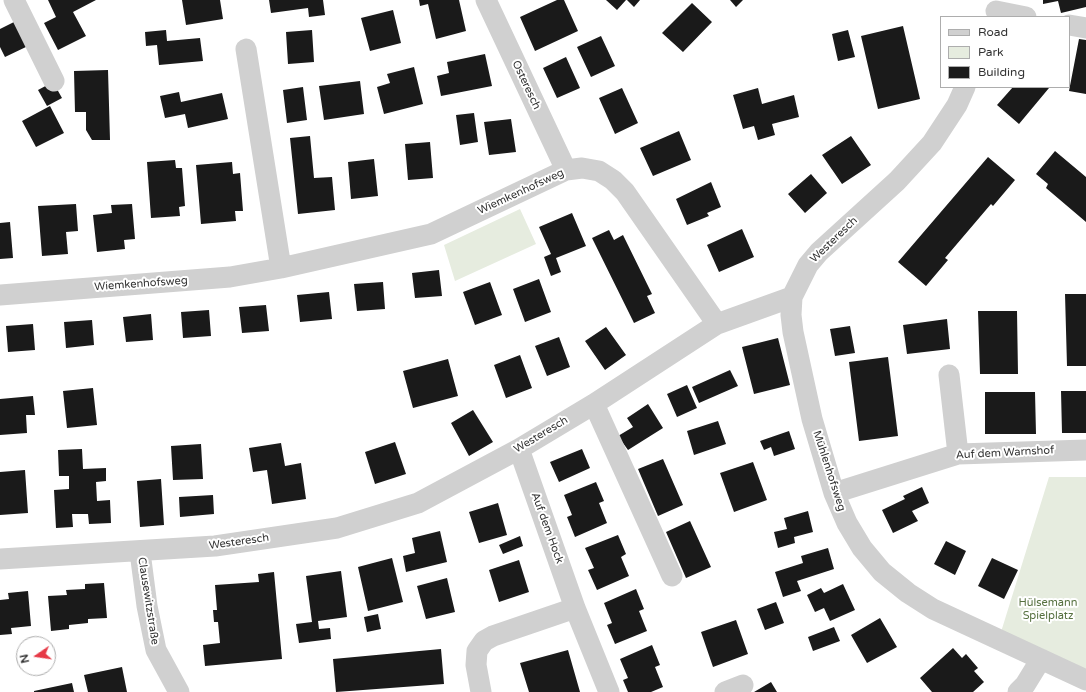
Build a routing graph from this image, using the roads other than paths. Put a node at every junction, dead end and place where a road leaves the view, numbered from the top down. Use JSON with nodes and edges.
{"nodes":[{"id":1,"x":14,"y":0,"type":"edge"},
{"id":2,"x":486,"y":0,"type":"edge"},
{"id":3,"x":997,"y":9,"type":"edge"},
{"id":4,"x":1022,"y":16,"type":"edge"},
{"id":5,"x":1070,"y":25,"type":"edge"},
{"id":6,"x":1086,"y":28,"type":"edge"},
{"id":7,"x":246,"y":49,"type":"dead end"},
{"id":8,"x":54,"y":81,"type":"dead end"},
{"id":9,"x":965,"y":88,"type":"edge"},
{"id":10,"x":566,"y":170,"type":"junction"},
{"id":11,"x":281,"y":268,"type":"junction"},
{"id":12,"x":0,"y":295,"type":"edge"},
{"id":13,"x":792,"y":297,"type":"junction"},
{"id":14,"x":717,"y":324,"type":"junction"},
{"id":15,"x":949,"y":375,"type":"dead end"},
{"id":16,"x":594,"y":404,"type":"junction"},
{"id":17,"x":518,"y":449,"type":"junction"},
{"id":18,"x":1086,"y":450,"type":"edge"},
{"id":19,"x":958,"y":454,"type":"junction"},
{"id":20,"x":834,"y":494,"type":"junction"},
{"id":21,"x":140,"y":552,"type":"junction"},
{"id":22,"x":0,"y":559,"type":"edge"},
{"id":23,"x":672,"y":576,"type":"dead end"},
{"id":24,"x":575,"y":608,"type":"junction"},
{"id":25,"x":1041,"y":659,"type":"junction"},
{"id":26,"x":1086,"y":680,"type":"edge"},
{"id":27,"x":180,"y":692,"type":"edge"},
{"id":28,"x":481,"y":692,"type":"edge"},
{"id":29,"x":609,"y":692,"type":"edge"},
{"id":30,"x":1018,"y":692,"type":"edge"}],
"edges":[{"from":1,"to":8,"type":"street"},
{"from":2,"to":10,"type":"street","name":"Osteresch"},
{"from":3,"to":4,"type":"street"},
{"from":5,"to":6,"type":"street"},
{"from":7,"to":11,"type":"street"},
{"from":9,"to":13,"type":"street","name":"Westeresch"},
{"from":10,"to":11,"type":"street","name":"Wiemkenhofsweg"},
{"from":10,"to":14,"type":"street","name":"Wiemkenhofsweg"},
{"from":11,"to":12,"type":"street","name":"Wiemkenhofsweg"},
{"from":13,"to":14,"type":"street","name":"Westeresch"},
{"from":13,"to":20,"type":"street","name":"Mühlenhofsweg"},
{"from":14,"to":16,"type":"street","name":"Westeresch"},
{"from":15,"to":19,"type":"street"},
{"from":16,"to":17,"type":"street","name":"Westeresch"},
{"from":16,"to":23,"type":"street"},
{"from":17,"to":21,"type":"street","name":"Westeresch"},
{"from":17,"to":24,"type":"street","name":"Auf dem Hock"},
{"from":18,"to":19,"type":"street","name":"Auf dem Warnshof"},
{"from":19,"to":20,"type":"street","name":"Auf dem Warnshof"},
{"from":20,"to":25,"type":"street","name":"Mühlenhofsweg"},
{"from":21,"to":22,"type":"street","name":"Westeresch"},
{"from":21,"to":27,"type":"street","name":"Clausewitzstraße"},
{"from":24,"to":28,"type":"street"},
{"from":24,"to":29,"type":"street","name":"Auf dem Hock"},
{"from":25,"to":26,"type":"street","name":"Mühlenhofsweg"},
{"from":25,"to":30,"type":"street"}]}
